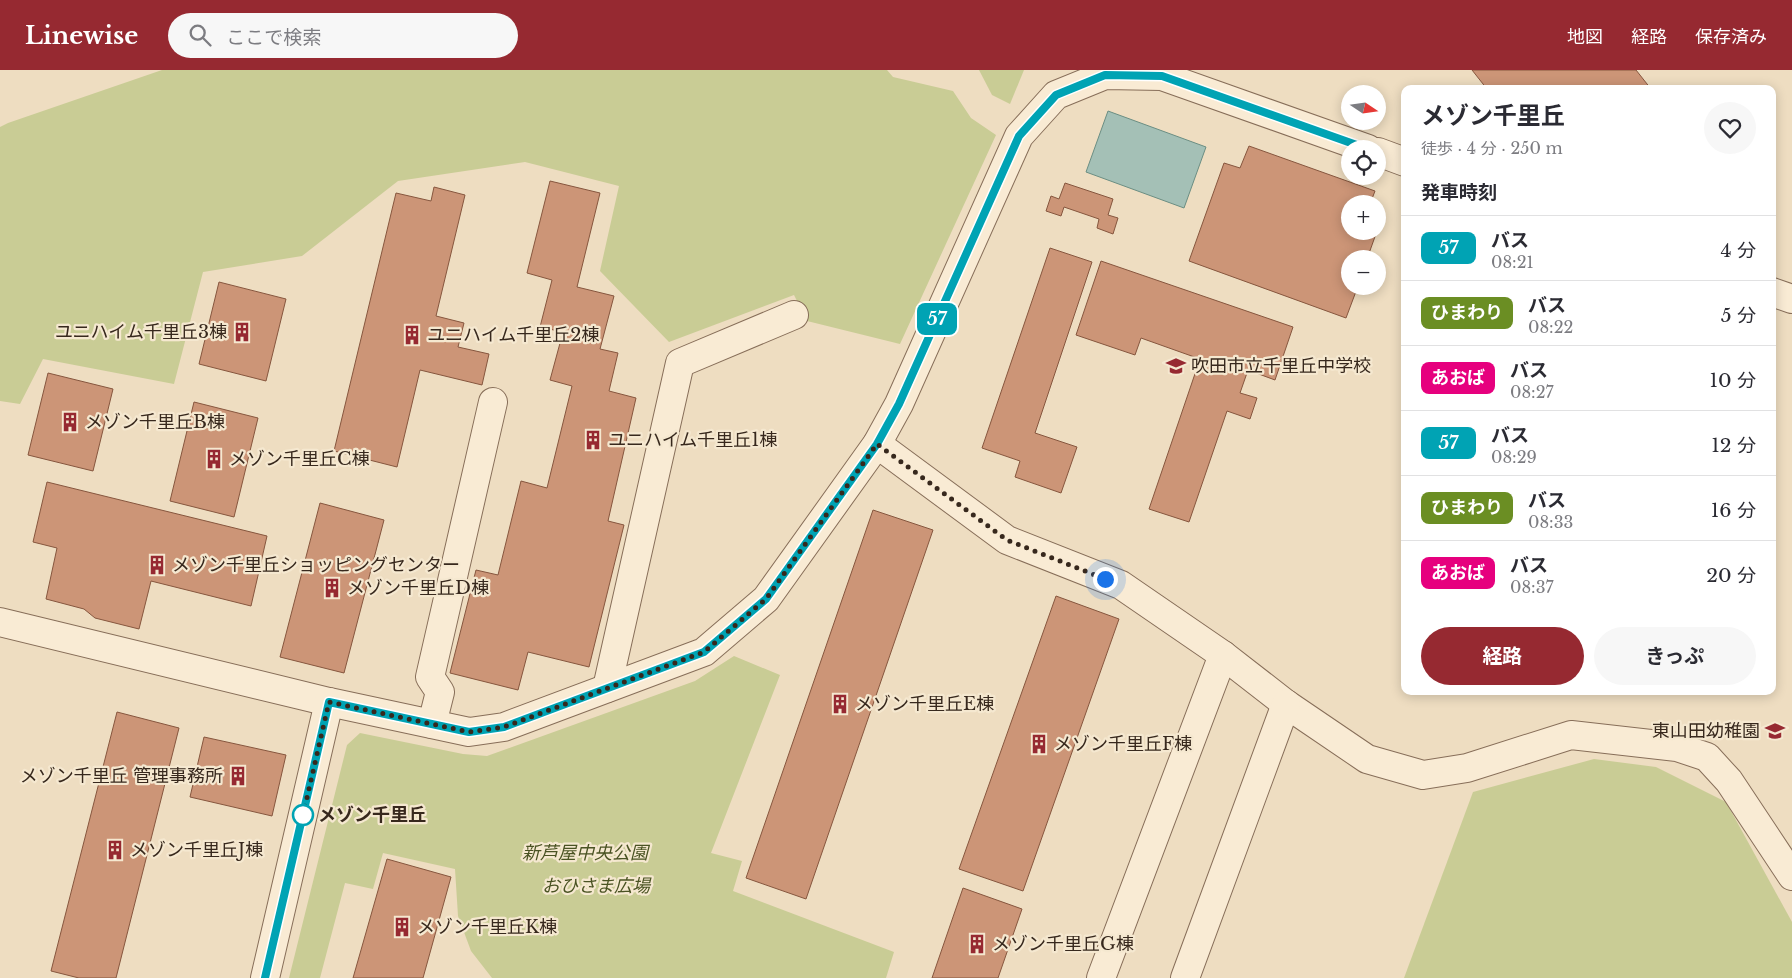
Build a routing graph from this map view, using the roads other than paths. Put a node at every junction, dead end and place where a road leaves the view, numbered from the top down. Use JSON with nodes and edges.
{"nodes":[{"id":1,"x":1343,"y":140,"type":"edge"},
{"id":2,"x":1386,"y":155,"type":"edge"},
{"id":3,"x":1401,"y":161,"type":"edge"},
{"id":4,"x":1776,"y":293,"type":"edge"},
{"id":5,"x":1792,"y":299,"type":"edge"},
{"id":6,"x":794,"y":315,"type":"dead end"},
{"id":7,"x":494,"y":402,"type":"dead end"},
{"id":8,"x":877,"y":444,"type":"junction"},
{"id":9,"x":0,"y":622,"type":"edge"},
{"id":10,"x":1223,"y":656,"type":"junction"},
{"id":11,"x":607,"y":688,"type":"junction"},
{"id":12,"x":329,"y":702,"type":"junction"},
{"id":13,"x":1286,"y":704,"type":"junction"},
{"id":14,"x":432,"y":724,"type":"junction"},
{"id":15,"x":1792,"y":876,"type":"edge"},
{"id":16,"x":265,"y":978,"type":"edge"},
{"id":17,"x":1101,"y":978,"type":"edge"},
{"id":18,"x":1185,"y":978,"type":"edge"}],
"edges":[{"from":1,"to":8,"type":"street"},
{"from":2,"to":3,"type":"street"},
{"from":4,"to":5,"type":"street"},
{"from":6,"to":11,"type":"street"},
{"from":7,"to":14,"type":"street"},
{"from":8,"to":10,"type":"street"},
{"from":8,"to":11,"type":"street"},
{"from":9,"to":12,"type":"street"},
{"from":10,"to":13,"type":"street"},
{"from":10,"to":17,"type":"street"},
{"from":11,"to":14,"type":"street"},
{"from":12,"to":14,"type":"street"},
{"from":12,"to":16,"type":"street"},
{"from":13,"to":15,"type":"street"},
{"from":13,"to":18,"type":"street"}]}
